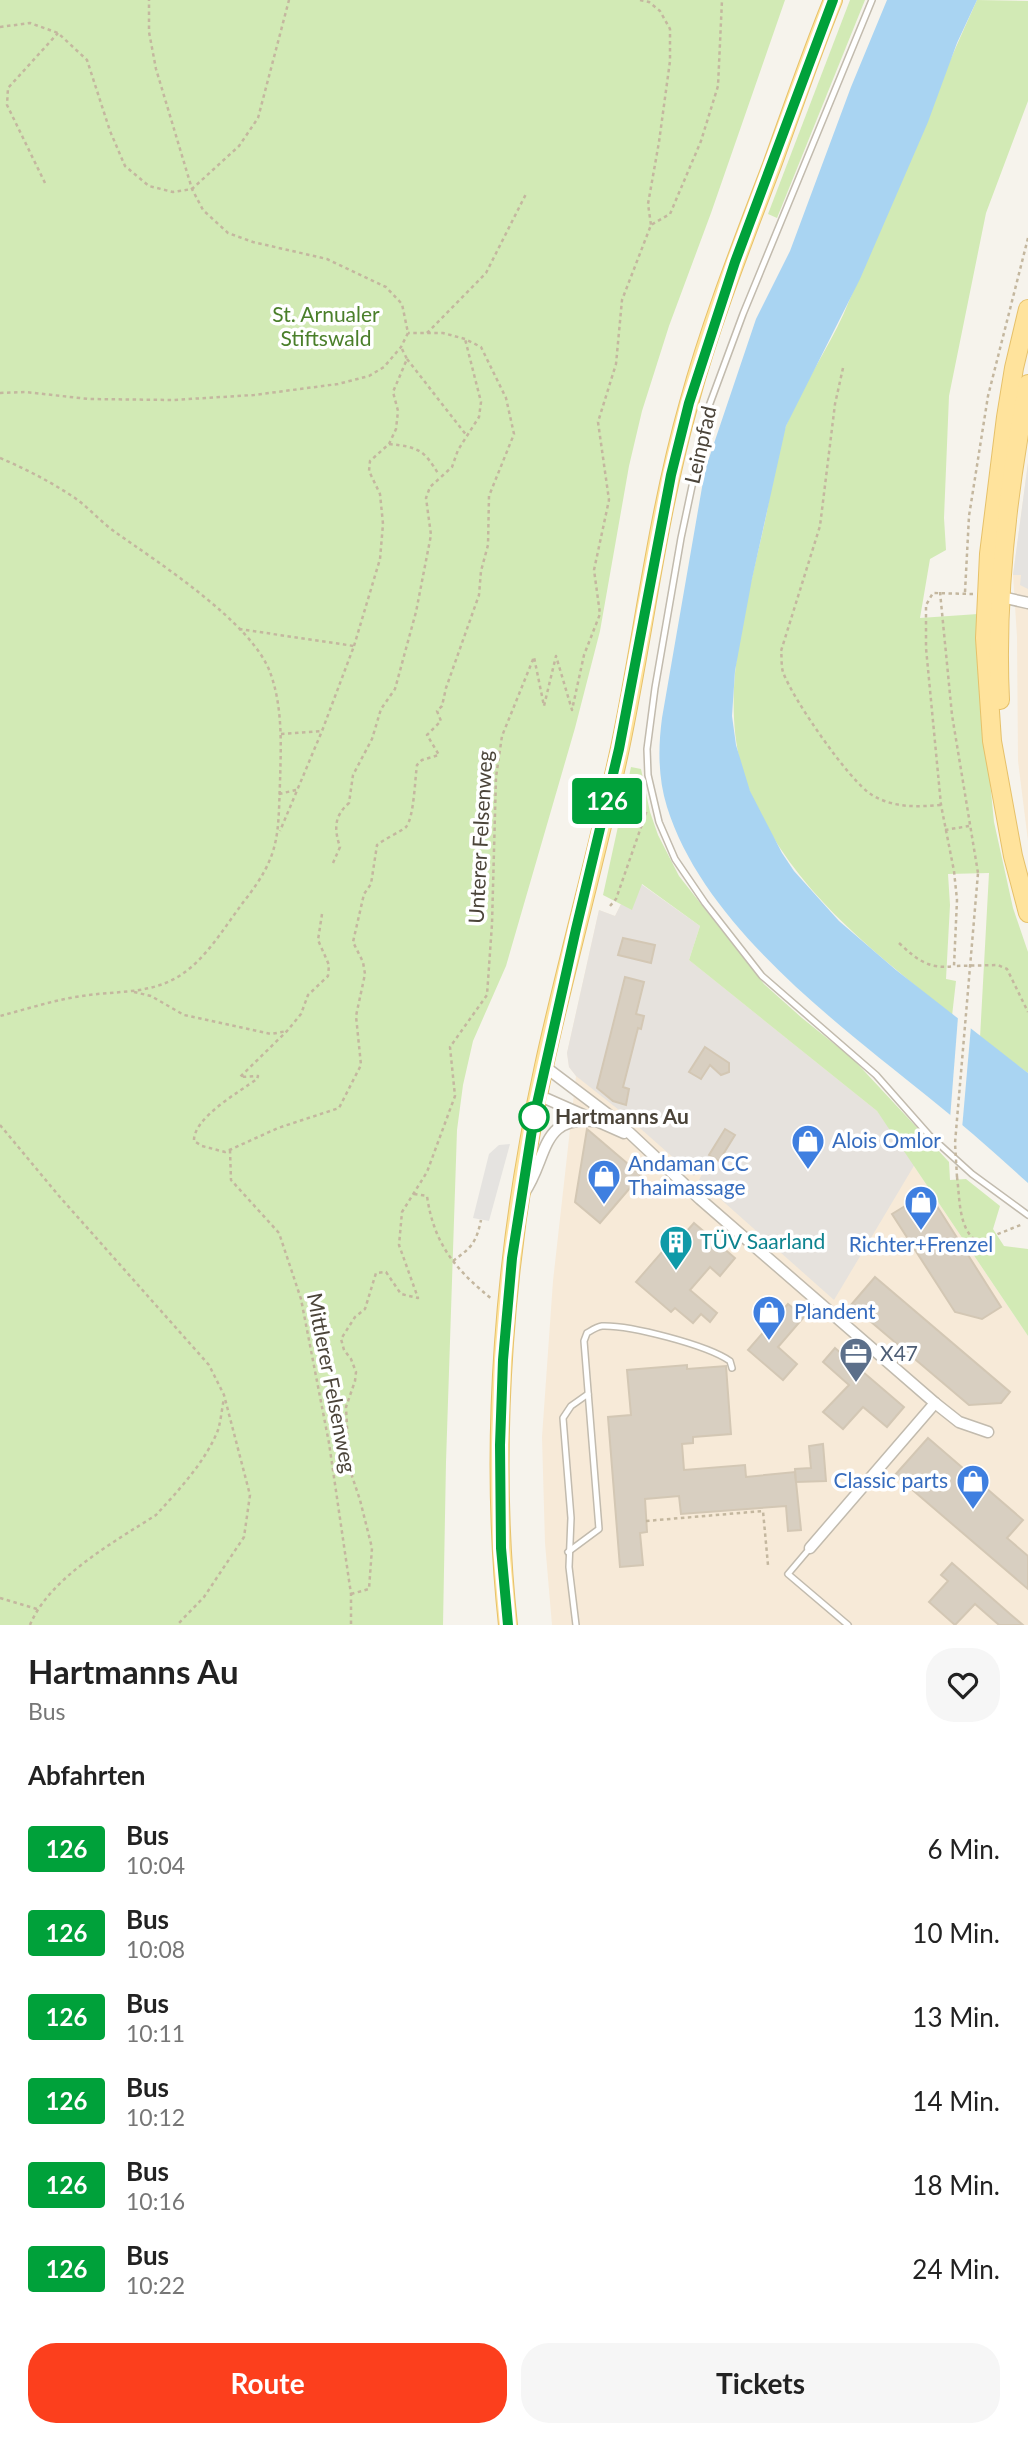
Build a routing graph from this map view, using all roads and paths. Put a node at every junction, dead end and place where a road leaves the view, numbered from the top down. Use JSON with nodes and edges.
{"nodes":[{"id":1,"x":149,"y":0,"type":"edge"},
{"id":2,"x":289,"y":0,"type":"edge"},
{"id":3,"x":640,"y":0,"type":"edge"},
{"id":4,"x":722,"y":0,"type":"edge"},
{"id":5,"x":831,"y":0,"type":"edge"},
{"id":6,"x":872,"y":0,"type":"edge"},
{"id":7,"x":0,"y":27,"type":"edge"},
{"id":8,"x":58,"y":33,"type":"junction"},
{"id":9,"x":45,"y":183,"type":"dead end"},
{"id":10,"x":192,"y":189,"type":"junction"},
{"id":11,"x":527,"y":192,"type":"dead end"},
{"id":12,"x":651,"y":225,"type":"junction"},
{"id":13,"x":1028,"y":238,"type":"edge"},
{"id":14,"x":1028,"y":309,"type":"edge"},
{"id":15,"x":408,"y":333,"type":"junction"},
{"id":16,"x":427,"y":333,"type":"junction"},
{"id":17,"x":465,"y":339,"type":"junction"},
{"id":18,"x":401,"y":347,"type":"junction"},
{"id":19,"x":407,"y":359,"type":"junction"},
{"id":20,"x":843,"y":368,"type":"dead end"},
{"id":21,"x":1028,"y":384,"type":"edge"},
{"id":22,"x":0,"y":393,"type":"edge"},
{"id":23,"x":467,"y":437,"type":"junction"},
{"id":24,"x":389,"y":444,"type":"junction"},
{"id":25,"x":0,"y":458,"type":"edge"},
{"id":26,"x":440,"y":477,"type":"junction"},
{"id":27,"x":940,"y":592,"type":"junction"},
{"id":28,"x":965,"y":593,"type":"junction"},
{"id":29,"x":994,"y":596,"type":"junction"},
{"id":30,"x":1028,"y":603,"type":"edge"},
{"id":31,"x":239,"y":629,"type":"junction"},
{"id":32,"x":354,"y":646,"type":"junction"},
{"id":33,"x":322,"y":731,"type":"junction"},
{"id":34,"x":281,"y":734,"type":"junction"},
{"id":35,"x":297,"y":790,"type":"junction"},
{"id":36,"x":652,"y":793,"type":"junction"},
{"id":37,"x":279,"y":794,"type":"junction"},
{"id":38,"x":941,"y":805,"type":"junction"},
{"id":39,"x":970,"y":825,"type":"junction"},
{"id":40,"x":944,"y":831,"type":"junction"},
{"id":41,"x":279,"y":834,"type":"junction"},
{"id":42,"x":333,"y":863,"type":"dead end"},
{"id":43,"x":610,"y":906,"type":"dead end"},
{"id":44,"x":1028,"y":913,"type":"edge"},
{"id":45,"x":323,"y":914,"type":"dead end"},
{"id":46,"x":899,"y":943,"type":"dead end"},
{"id":47,"x":954,"y":966,"type":"junction"},
{"id":48,"x":132,"y":992,"type":"junction"},
{"id":49,"x":1028,"y":1012,"type":"edge"},
{"id":50,"x":0,"y":1016,"type":"edge"},
{"id":51,"x":287,"y":1031,"type":"junction"},
{"id":52,"x":544,"y":1066,"type":"junction"},
{"id":53,"x":538,"y":1095,"type":"junction"},
{"id":54,"x":601,"y":1122,"type":"junction"},
{"id":55,"x":0,"y":1125,"type":"edge"},
{"id":56,"x":633,"y":1138,"type":"junction"},
{"id":57,"x":230,"y":1150,"type":"junction"},
{"id":58,"x":414,"y":1194,"type":"junction"},
{"id":59,"x":522,"y":1196,"type":"junction"},
{"id":60,"x":1028,"y":1215,"type":"edge"},
{"id":61,"x":481,"y":1220,"type":"dead end"},
{"id":62,"x":1028,"y":1222,"type":"edge"},
{"id":63,"x":978,"y":1242,"type":"junction"},
{"id":64,"x":980,"y":1255,"type":"dead end"},
{"id":65,"x":452,"y":1262,"type":"junction"},
{"id":66,"x":495,"y":1303,"type":"dead end"},
{"id":67,"x":732,"y":1368,"type":"dead end"},
{"id":68,"x":588,"y":1394,"type":"junction"},
{"id":69,"x":224,"y":1395,"type":"junction"},
{"id":70,"x":934,"y":1403,"type":"junction"},
{"id":71,"x":988,"y":1432,"type":"dead end"},
{"id":72,"x":646,"y":1521,"type":"dead end"},
{"id":73,"x":810,"y":1548,"type":"joint"},
{"id":74,"x":568,"y":1552,"type":"junction"},
{"id":75,"x":768,"y":1565,"type":"dead end"},
{"id":76,"x":351,"y":1594,"type":"junction"},
{"id":77,"x":0,"y":1598,"type":"edge"},
{"id":78,"x":37,"y":1609,"type":"junction"},
{"id":79,"x":30,"y":1625,"type":"edge"},
{"id":80,"x":177,"y":1625,"type":"edge"},
{"id":81,"x":351,"y":1625,"type":"edge"},
{"id":82,"x":508,"y":1625,"type":"edge"},
{"id":83,"x":576,"y":1625,"type":"edge"},
{"id":84,"x":848,"y":1625,"type":"edge"}],
"edges":[{"from":1,"to":10,"type":"path"},
{"from":2,"to":10,"type":"path"},
{"from":3,"to":12,"type":"path"},
{"from":4,"to":12,"type":"path","name":"Unterer Felsenweg"},
{"from":5,"to":52,"type":"main road"},
{"from":6,"to":36,"type":"lane","name":"Leinpfad"},
{"from":7,"to":8,"type":"path"},
{"from":8,"to":9,"type":"path"},
{"from":8,"to":10,"type":"path"},
{"from":10,"to":15,"type":"path"},
{"from":11,"to":16,"type":"path"},
{"from":12,"to":58,"type":"path","name":"Unterer Felsenweg"},
{"from":13,"to":28,"type":"path"},
{"from":14,"to":29,"type":"main road"},
{"from":15,"to":16,"type":"path"},
{"from":15,"to":18,"type":"path"},
{"from":16,"to":17,"type":"path"},
{"from":17,"to":23,"type":"path"},
{"from":17,"to":57,"type":"path"},
{"from":18,"to":19,"type":"path"},
{"from":18,"to":22,"type":"path"},
{"from":19,"to":23,"type":"path"},
{"from":19,"to":24,"type":"path"},
{"from":20,"to":38,"type":"path"},
{"from":21,"to":29,"type":"main road"},
{"from":23,"to":26,"type":"path"},
{"from":24,"to":26,"type":"path"},
{"from":24,"to":32,"type":"path"},
{"from":25,"to":31,"type":"path"},
{"from":26,"to":42,"type":"path"},
{"from":27,"to":28,"type":"path"},
{"from":27,"to":38,"type":"path"},
{"from":27,"to":39,"type":"path"},
{"from":28,"to":29,"type":"path"},
{"from":29,"to":30,"type":"street"},
{"from":29,"to":44,"type":"main road"},
{"from":31,"to":32,"type":"path"},
{"from":31,"to":34,"type":"path"},
{"from":32,"to":33,"type":"path"},
{"from":33,"to":34,"type":"path"},
{"from":33,"to":35,"type":"path"},
{"from":34,"to":37,"type":"path"},
{"from":35,"to":37,"type":"path"},
{"from":35,"to":41,"type":"path"},
{"from":36,"to":43,"type":"path"},
{"from":36,"to":60,"type":"lane","name":"Leinpfad"},
{"from":37,"to":41,"type":"path"},
{"from":38,"to":40,"type":"path"},
{"from":39,"to":40,"type":"path"},
{"from":39,"to":63,"type":"path","bridge":true},
{"from":40,"to":47,"type":"path"},
{"from":41,"to":48,"type":"path"},
{"from":45,"to":51,"type":"path"},
{"from":46,"to":47,"type":"path"},
{"from":47,"to":49,"type":"path"},
{"from":48,"to":50,"type":"path"},
{"from":48,"to":51,"type":"path"},
{"from":51,"to":57,"type":"path"},
{"from":52,"to":53,"type":"main road"},
{"from":52,"to":56,"type":"street"},
{"from":53,"to":54,"type":"street"},
{"from":53,"to":59,"type":"main road"},
{"from":54,"to":56,"type":"street"},
{"from":54,"to":59,"type":"street"},
{"from":55,"to":69,"type":"path"},
{"from":56,"to":70,"type":"street"},
{"from":57,"to":76,"type":"path","name":"Mittlerer Felsenweg"},
{"from":58,"to":65,"type":"path"},
{"from":58,"to":76,"type":"path"},
{"from":59,"to":82,"type":"main road"},
{"from":61,"to":65,"type":"path"},
{"from":62,"to":63,"type":"path"},
{"from":63,"to":64,"type":"path"},
{"from":65,"to":66,"type":"path"},
{"from":67,"to":68,"type":"lane"},
{"from":68,"to":74,"type":"lane"},
{"from":68,"to":74,"type":"lane"},
{"from":69,"to":78,"type":"path"},
{"from":69,"to":80,"type":"path"},
{"from":70,"to":71,"type":"street"},
{"from":70,"to":73,"type":"street"},
{"from":72,"to":75,"type":"path"},
{"from":73,"to":84,"type":"lane"},
{"from":74,"to":83,"type":"lane"},
{"from":76,"to":81,"type":"path","name":"Mittlerer Felsenweg"},
{"from":77,"to":78,"type":"path"},
{"from":78,"to":79,"type":"path"}]}
